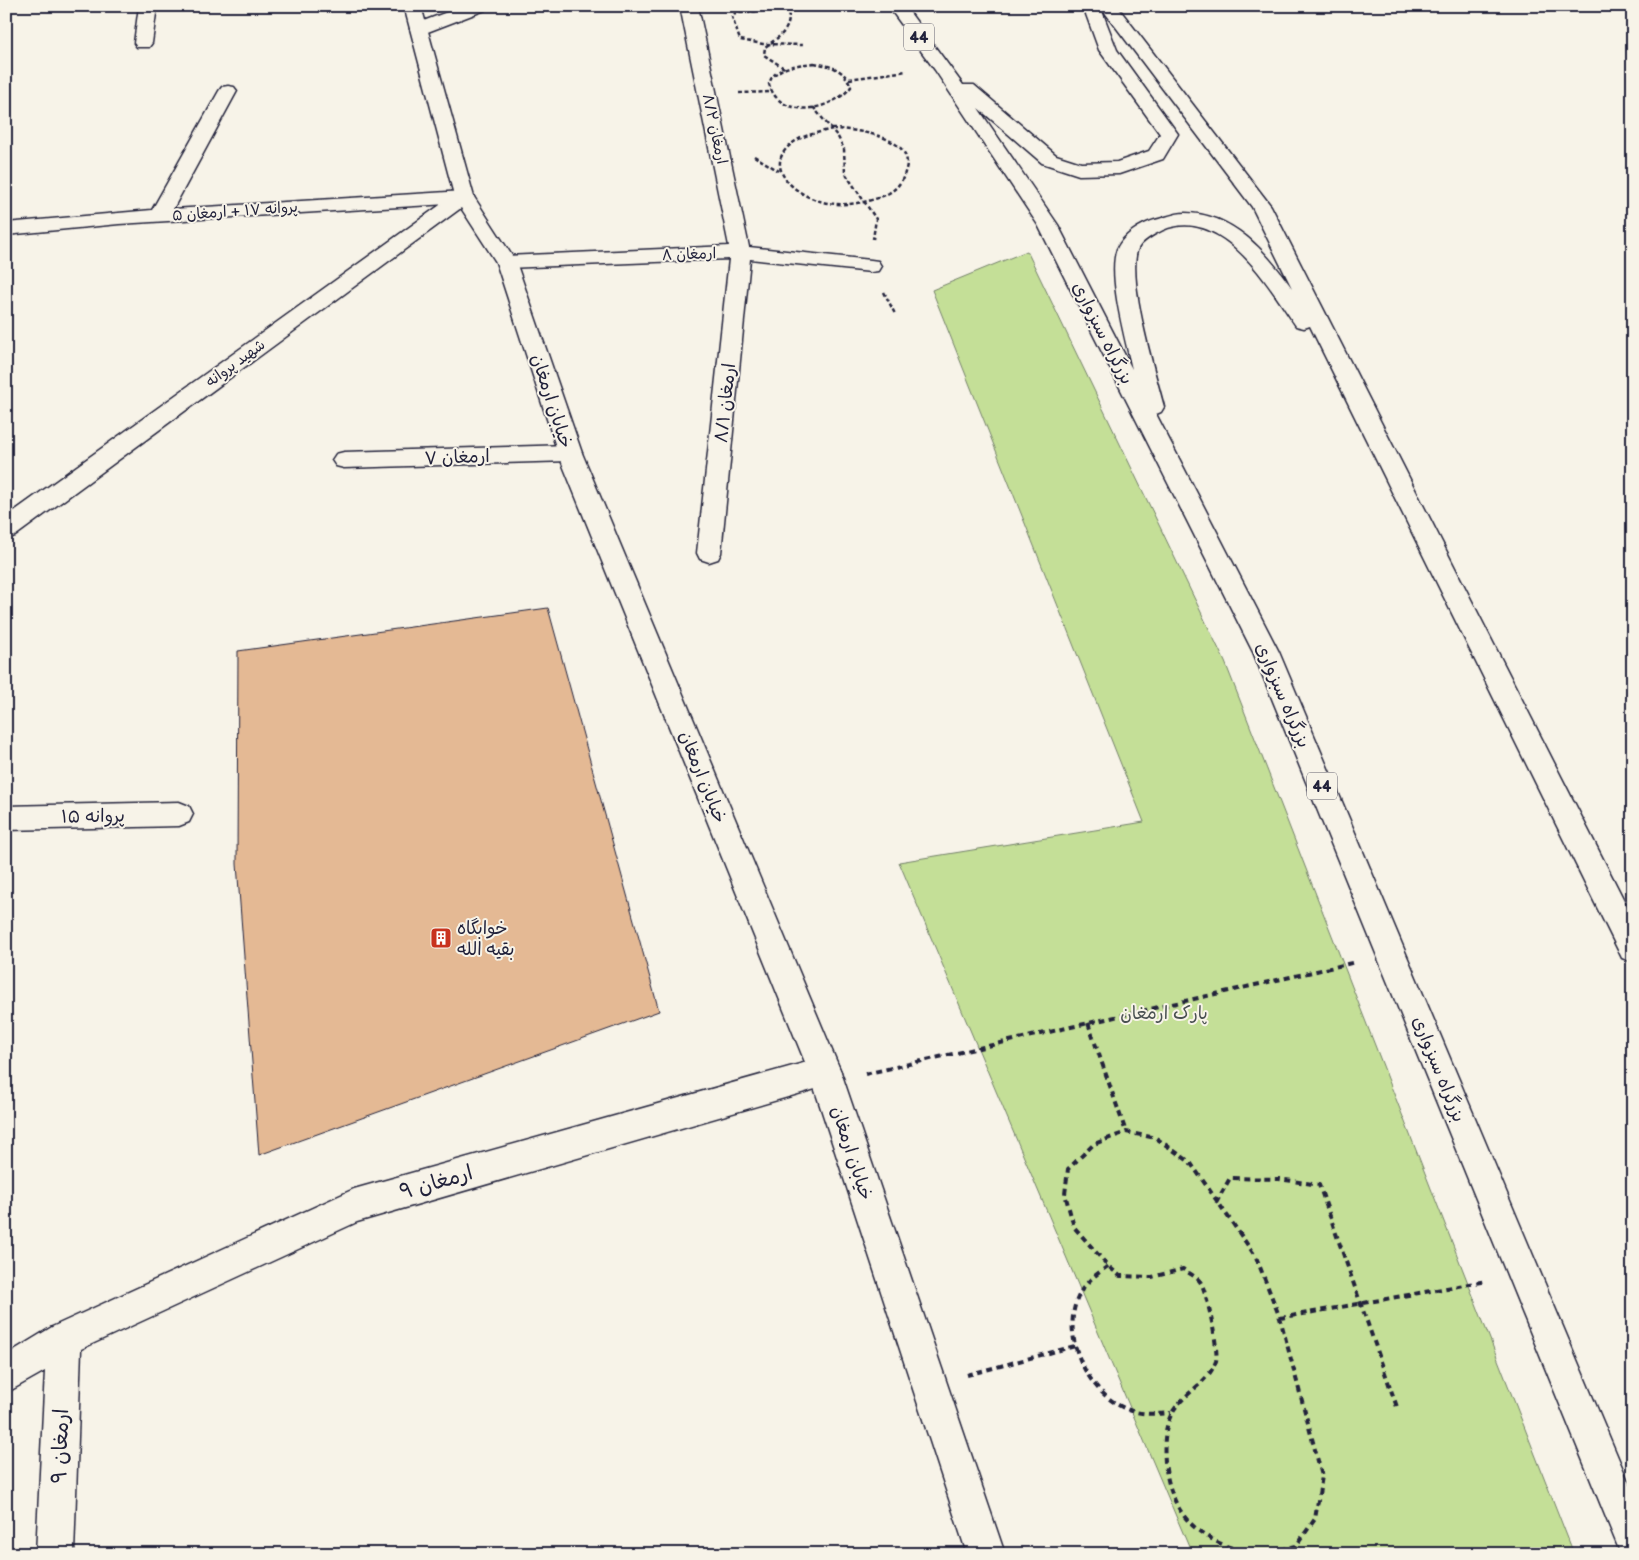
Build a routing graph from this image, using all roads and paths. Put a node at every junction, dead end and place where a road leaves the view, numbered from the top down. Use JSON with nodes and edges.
{"nodes":[{"id":1,"x":148,"y":6,"type":"edge"},
{"id":2,"x":479,"y":6,"type":"edge"},
{"id":3,"x":689,"y":6,"type":"edge"},
{"id":4,"x":786,"y":6,"type":"edge"},
{"id":5,"x":896,"y":6,"type":"edge"},
{"id":6,"x":1091,"y":6,"type":"edge"},
{"id":7,"x":1108,"y":6,"type":"edge"},
{"id":8,"x":763,"y":12,"type":"dead end"},
{"id":9,"x":415,"y":17,"type":"edge"},
{"id":10,"x":771,"y":42,"type":"junction"},
{"id":11,"x":143,"y":43,"type":"dead end"},
{"id":12,"x":804,"y":44,"type":"dead end"},
{"id":13,"x":942,"y":67,"type":"junction"},
{"id":14,"x":784,"y":68,"type":"junction"},
{"id":15,"x":849,"y":78,"type":"junction"},
{"id":16,"x":228,"y":92,"type":"dead end"},
{"id":17,"x":813,"y":107,"type":"junction"},
{"id":18,"x":832,"y":129,"type":"junction"},
{"id":19,"x":464,"y":197,"type":"junction"},
{"id":20,"x":865,"y":201,"type":"junction"},
{"id":21,"x":159,"y":216,"type":"junction"},
{"id":22,"x":6,"y":229,"type":"edge"},
{"id":23,"x":740,"y":252,"type":"junction"},
{"id":24,"x":506,"y":262,"type":"junction"},
{"id":25,"x":871,"y":266,"type":"junction"},
{"id":26,"x":894,"y":314,"type":"dead end"},
{"id":27,"x":1353,"y":389,"type":"junction"},
{"id":28,"x":1163,"y":450,"type":"junction"},
{"id":29,"x":570,"y":454,"type":"junction"},
{"id":30,"x":344,"y":460,"type":"dead end"},
{"id":31,"x":6,"y":530,"type":"edge"},
{"id":32,"x":709,"y":553,"type":"dead end"},
{"id":33,"x":179,"y":814,"type":"dead end"},
{"id":34,"x":6,"y":818,"type":"edge"},
{"id":35,"x":1633,"y":949,"type":"edge"},
{"id":36,"x":1391,"y":954,"type":"junction"},
{"id":37,"x":1088,"y":1023,"type":"junction"},
{"id":38,"x":827,"y":1077,"type":"junction"},
{"id":39,"x":1126,"y":1132,"type":"junction"},
{"id":40,"x":1216,"y":1203,"type":"junction"},
{"id":41,"x":1108,"y":1266,"type":"junction"},
{"id":42,"x":1523,"y":1274,"type":"junction"},
{"id":43,"x":1362,"y":1304,"type":"junction"},
{"id":44,"x":1280,"y":1318,"type":"junction"},
{"id":45,"x":64,"y":1339,"type":"junction"},
{"id":46,"x":1075,"y":1346,"type":"junction"},
{"id":47,"x":6,"y":1375,"type":"edge"},
{"id":48,"x":930,"y":1385,"type":"junction"},
{"id":49,"x":1397,"y":1407,"type":"dead end"},
{"id":50,"x":1171,"y":1413,"type":"junction"},
{"id":51,"x":1633,"y":1539,"type":"edge"},
{"id":52,"x":1272,"y":1553,"type":"edge"},
{"id":53,"x":55,"y":1554,"type":"edge"},
{"id":54,"x":986,"y":1554,"type":"edge"},
{"id":55,"x":1252,"y":1554,"type":"edge"},
{"id":56,"x":1264,"y":1554,"type":"edge"}],
"edges":[{"from":1,"to":11,"type":"main road"},
{"from":2,"to":9,"type":"main road"},
{"from":3,"to":23,"type":"main road","name":"ارمغان ۸/۲"},
{"from":4,"to":10,"type":"path"},
{"from":5,"to":13,"type":"main road","name":"بزرگراه سبزواری","number":"44"},
{"from":6,"to":13,"type":"main road"},
{"from":7,"to":27,"type":"main road"},
{"from":8,"to":10,"type":"path"},
{"from":9,"to":19,"type":"main road","name":"خیابان ارمغان"},
{"from":10,"to":12,"type":"path"},
{"from":10,"to":14,"type":"path"},
{"from":13,"to":15,"type":"path"},
{"from":13,"to":28,"type":"main road","name":"بزرگراه سبزواری","number":"44"},
{"from":14,"to":15,"type":"path"},
{"from":14,"to":17,"type":"path"},
{"from":15,"to":17,"type":"path"},
{"from":16,"to":21,"type":"main road"},
{"from":17,"to":18,"type":"path"},
{"from":18,"to":20,"type":"path"},
{"from":18,"to":20,"type":"path"},
{"from":18,"to":20,"type":"path"},
{"from":19,"to":21,"type":"main road","name":"پروانه ۱۷ + ارمغان ۵"},
{"from":19,"to":24,"type":"main road","name":"خیابان ارمغان"},
{"from":19,"to":31,"type":"main road","name":"شهید پروانه"},
{"from":20,"to":25,"type":"path"},
{"from":21,"to":22,"type":"main road","name":"پروانه ۱۷ + ارمغان ۵"},
{"from":23,"to":24,"type":"main road","name":"ارمغان ۸"},
{"from":23,"to":25,"type":"main road","name":"ارمغان ۸"},
{"from":23,"to":32,"type":"main road","name":"ارمغان ۸/۱"},
{"from":24,"to":29,"type":"main road","name":"خیابان ارمغان"},
{"from":25,"to":26,"type":"path"},
{"from":27,"to":28,"type":"main road"},
{"from":27,"to":35,"type":"main road"},
{"from":28,"to":36,"type":"main road","name":"بزرگراه سبزواری","number":"44"},
{"from":29,"to":30,"type":"main road","name":"ارمغان ۷"},
{"from":29,"to":38,"type":"main road","name":"خیابان ارمغان"},
{"from":33,"to":34,"type":"main road","name":"پروانه ۱۵"},
{"from":36,"to":37,"type":"path"},
{"from":36,"to":42,"type":"main road","name":"بزرگراه سبزواری","number":"44"},
{"from":37,"to":38,"type":"path"},
{"from":37,"to":39,"type":"path"},
{"from":38,"to":45,"type":"main road","name":"ارمغان ۹"},
{"from":38,"to":48,"type":"main road","name":"خیابان ارمغان"},
{"from":39,"to":40,"type":"path"},
{"from":39,"to":41,"type":"path"},
{"from":40,"to":43,"type":"path"},
{"from":40,"to":44,"type":"path"},
{"from":41,"to":46,"type":"path"},
{"from":41,"to":50,"type":"path"},
{"from":42,"to":43,"type":"path"},
{"from":42,"to":51,"type":"main road","name":"بزرگراه سبزواری","number":"44"},
{"from":43,"to":44,"type":"path"},
{"from":43,"to":49,"type":"path"},
{"from":44,"to":52,"type":"path"},
{"from":45,"to":47,"type":"main road","name":"ارمغان ۹"},
{"from":45,"to":53,"type":"main road","name":"ارمغان ۹"},
{"from":46,"to":48,"type":"path"},
{"from":46,"to":50,"type":"path"},
{"from":48,"to":54,"type":"main road","name":"خیابان ارمغان"},
{"from":50,"to":55,"type":"path"},
{"from":52,"to":56,"type":"path"}]}
